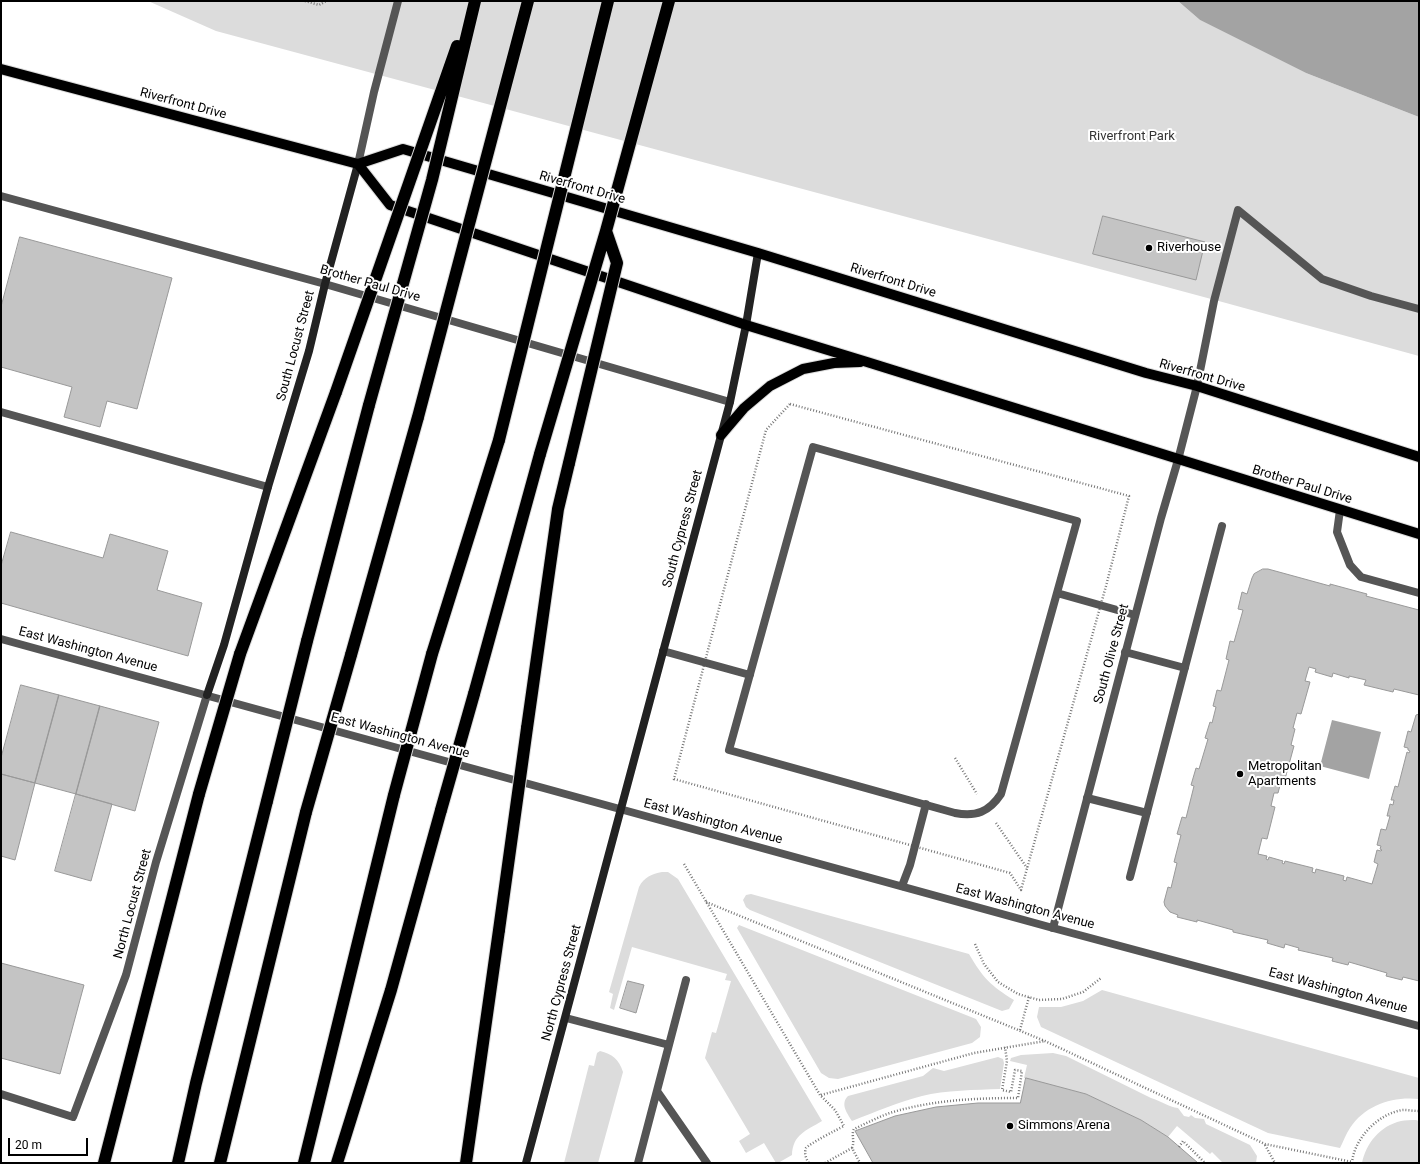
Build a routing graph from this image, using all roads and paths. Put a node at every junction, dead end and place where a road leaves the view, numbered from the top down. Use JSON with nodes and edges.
{"nodes":[{"id":1,"x":305,"y":1,"type":"edge"},
{"id":2,"x":326,"y":1,"type":"edge"},
{"id":3,"x":398,"y":1,"type":"edge"},
{"id":4,"x":474,"y":1,"type":"edge"},
{"id":5,"x":528,"y":1,"type":"edge"},
{"id":6,"x":608,"y":1,"type":"edge"},
{"id":7,"x":668,"y":1,"type":"edge"},
{"id":8,"x":1,"y":69,"type":"edge"},
{"id":9,"x":358,"y":164,"type":"junction"},
{"id":10,"x":1,"y":196,"type":"edge"},
{"id":11,"x":606,"y":231,"type":"junction"},
{"id":12,"x":758,"y":253,"type":"junction"},
{"id":13,"x":325,"y":284,"type":"junction"},
{"id":14,"x":1419,"y":309,"type":"edge"},
{"id":15,"x":746,"y":325,"type":"junction"},
{"id":16,"x":867,"y":362,"type":"junction"},
{"id":17,"x":1197,"y":386,"type":"junction"},
{"id":18,"x":730,"y":402,"type":"junction"},
{"id":19,"x":1,"y":412,"type":"edge"},
{"id":20,"x":722,"y":435,"type":"junction"},
{"id":21,"x":1419,"y":457,"type":"edge"},
{"id":22,"x":1178,"y":460,"type":"junction"},
{"id":23,"x":268,"y":487,"type":"junction"},
{"id":24,"x":1340,"y":510,"type":"junction"},
{"id":25,"x":1222,"y":526,"type":"dead end"},
{"id":26,"x":1419,"y":534,"type":"edge"},
{"id":27,"x":1057,"y":593,"type":"junction"},
{"id":28,"x":1419,"y":593,"type":"edge"},
{"id":29,"x":1100,"y":605,"type":"junction"},
{"id":30,"x":1135,"y":615,"type":"junction"},
{"id":31,"x":1,"y":639,"type":"edge"},
{"id":32,"x":663,"y":651,"type":"junction"},
{"id":33,"x":1125,"y":652,"type":"junction"},
{"id":34,"x":705,"y":663,"type":"junction"},
{"id":35,"x":1185,"y":668,"type":"junction"},
{"id":36,"x":750,"y":675,"type":"junction"},
{"id":37,"x":207,"y":695,"type":"junction"},
{"id":38,"x":1087,"y":798,"type":"junction"},
{"id":39,"x":926,"y":804,"type":"junction"},
{"id":40,"x":622,"y":810,"type":"junction"},
{"id":41,"x":1147,"y":813,"type":"junction"},
{"id":42,"x":915,"y":846,"type":"junction"},
{"id":43,"x":684,"y":864,"type":"dead end"},
{"id":44,"x":1130,"y":876,"type":"dead end"},
{"id":45,"x":902,"y":886,"type":"junction"},
{"id":46,"x":706,"y":902,"type":"junction"},
{"id":47,"x":1053,"y":928,"type":"junction"},
{"id":48,"x":975,"y":944,"type":"dead end"},
{"id":49,"x":1101,"y":978,"type":"dead end"},
{"id":50,"x":686,"y":980,"type":"dead end"},
{"id":51,"x":1028,"y":997,"type":"junction"},
{"id":52,"x":566,"y":1018,"type":"junction"},
{"id":53,"x":1419,"y":1026,"type":"edge"},
{"id":54,"x":1020,"y":1030,"type":"junction"},
{"id":55,"x":1045,"y":1041,"type":"junction"},
{"id":56,"x":669,"y":1045,"type":"junction"},
{"id":57,"x":1005,"y":1048,"type":"junction"},
{"id":58,"x":657,"y":1091,"type":"junction"},
{"id":59,"x":1,"y":1094,"type":"edge"},
{"id":60,"x":820,"y":1095,"type":"junction"},
{"id":61,"x":1419,"y":1111,"type":"edge"},
{"id":62,"x":1265,"y":1144,"type":"junction"},
{"id":63,"x":1179,"y":1147,"type":"dead end"},
{"id":64,"x":852,"y":1148,"type":"junction"},
{"id":65,"x":1352,"y":1162,"type":"edge"},
{"id":66,"x":104,"y":1163,"type":"edge"},
{"id":67,"x":178,"y":1163,"type":"edge"},
{"id":68,"x":220,"y":1163,"type":"edge"},
{"id":69,"x":304,"y":1163,"type":"edge"},
{"id":70,"x":337,"y":1163,"type":"edge"},
{"id":71,"x":466,"y":1163,"type":"edge"},
{"id":72,"x":526,"y":1163,"type":"edge"},
{"id":73,"x":638,"y":1163,"type":"edge"},
{"id":74,"x":707,"y":1163,"type":"edge"},
{"id":75,"x":808,"y":1163,"type":"edge"},
{"id":76,"x":825,"y":1163,"type":"edge"},
{"id":77,"x":860,"y":1163,"type":"edge"},
{"id":78,"x":1205,"y":1163,"type":"edge"},
{"id":79,"x":1275,"y":1163,"type":"edge"}],
"edges":[{"from":1,"to":2,"type":"path"},
{"from":3,"to":9,"type":"street","name":"South Locust Street"},
{"from":4,"to":66,"type":"highway","bridge":true},
{"from":4,"to":67,"type":"highway","bridge":true},
{"from":5,"to":68,"type":"highway","bridge":true},
{"from":6,"to":69,"type":"highway","bridge":true},
{"from":7,"to":11,"type":"highway","bridge":true},
{"from":8,"to":9,"type":"main road","name":"Riverfront Drive"},
{"from":9,"to":12,"type":"main road","name":"Riverfront Drive"},
{"from":9,"to":13,"type":"main road","name":"South Locust Street"},
{"from":9,"to":15,"type":"main road"},
{"from":10,"to":13,"type":"street","name":"Brother Paul Drive"},
{"from":11,"to":70,"type":"highway","bridge":true},
{"from":11,"to":71,"type":"highway","bridge":true},
{"from":12,"to":15,"type":"main road","name":"South Cypress Street"},
{"from":12,"to":17,"type":"main road","name":"Riverfront Drive"},
{"from":13,"to":18,"type":"street","name":"Brother Paul Drive"},
{"from":13,"to":23,"type":"main road","name":"South Locust Street"},
{"from":14,"to":17,"type":"street","name":"South Olive Street"},
{"from":15,"to":16,"type":"main road"},
{"from":15,"to":18,"type":"main road","name":"South Cypress Street"},
{"from":16,"to":20,"type":"main road"},
{"from":16,"to":22,"type":"main road"},
{"from":17,"to":21,"type":"main road","name":"Riverfront Drive"},
{"from":17,"to":22,"type":"street","name":"South Olive Street"},
{"from":18,"to":20,"type":"main road","name":"South Cypress Street"},
{"from":19,"to":23,"type":"street"},
{"from":20,"to":32,"type":"main road","name":"South Cypress Street"},
{"from":22,"to":24,"type":"main road","name":"Brother Paul Drive"},
{"from":22,"to":30,"type":"street","name":"South Olive Street"},
{"from":23,"to":37,"type":"main road","name":"South Locust Street"},
{"from":24,"to":26,"type":"main road","name":"Brother Paul Drive"},
{"from":24,"to":28,"type":"street"},
{"from":25,"to":35,"type":"street"},
{"from":27,"to":29,"type":"street"},
{"from":27,"to":36,"type":"street"},
{"from":27,"to":39,"type":"street"},
{"from":29,"to":30,"type":"street"},
{"from":29,"to":34,"type":"path"},
{"from":29,"to":42,"type":"path"},
{"from":30,"to":33,"type":"street","name":"South Olive Street"},
{"from":31,"to":37,"type":"street","name":"East Washington Avenue"},
{"from":32,"to":34,"type":"street"},
{"from":32,"to":40,"type":"main road","name":"South Cypress Street"},
{"from":33,"to":35,"type":"street"},
{"from":33,"to":38,"type":"street","name":"South Olive Street"},
{"from":34,"to":36,"type":"street"},
{"from":34,"to":42,"type":"path"},
{"from":35,"to":41,"type":"street"},
{"from":36,"to":39,"type":"street"},
{"from":37,"to":40,"type":"street","name":"East Washington Avenue"},
{"from":37,"to":59,"type":"street","name":"North Locust Street"},
{"from":38,"to":41,"type":"street"},
{"from":38,"to":47,"type":"street","name":"South Olive Street"},
{"from":39,"to":42,"type":"street"},
{"from":40,"to":45,"type":"street","name":"East Washington Avenue"},
{"from":40,"to":52,"type":"main road","name":"North Cypress Street"},
{"from":41,"to":44,"type":"street"},
{"from":42,"to":45,"type":"street"},
{"from":43,"to":46,"type":"path"},
{"from":45,"to":47,"type":"street","name":"East Washington Avenue"},
{"from":46,"to":54,"type":"path"},
{"from":46,"to":60,"type":"path"},
{"from":47,"to":53,"type":"street","name":"East Washington Avenue"},
{"from":48,"to":51,"type":"path"},
{"from":49,"to":51,"type":"path"},
{"from":50,"to":56,"type":"street"},
{"from":51,"to":54,"type":"path"},
{"from":52,"to":56,"type":"street"},
{"from":52,"to":72,"type":"main road","name":"North Cypress Street"},
{"from":54,"to":55,"type":"path"},
{"from":55,"to":57,"type":"path"},
{"from":55,"to":62,"type":"path"},
{"from":56,"to":58,"type":"street"},
{"from":57,"to":60,"type":"path"},
{"from":57,"to":64,"type":"path"},
{"from":58,"to":73,"type":"street"},
{"from":58,"to":74,"type":"street"},
{"from":60,"to":75,"type":"path"},
{"from":61,"to":65,"type":"path"},
{"from":62,"to":65,"type":"path"},
{"from":62,"to":79,"type":"path"},
{"from":63,"to":78,"type":"path"},
{"from":64,"to":76,"type":"path"},
{"from":64,"to":77,"type":"path"}]}
